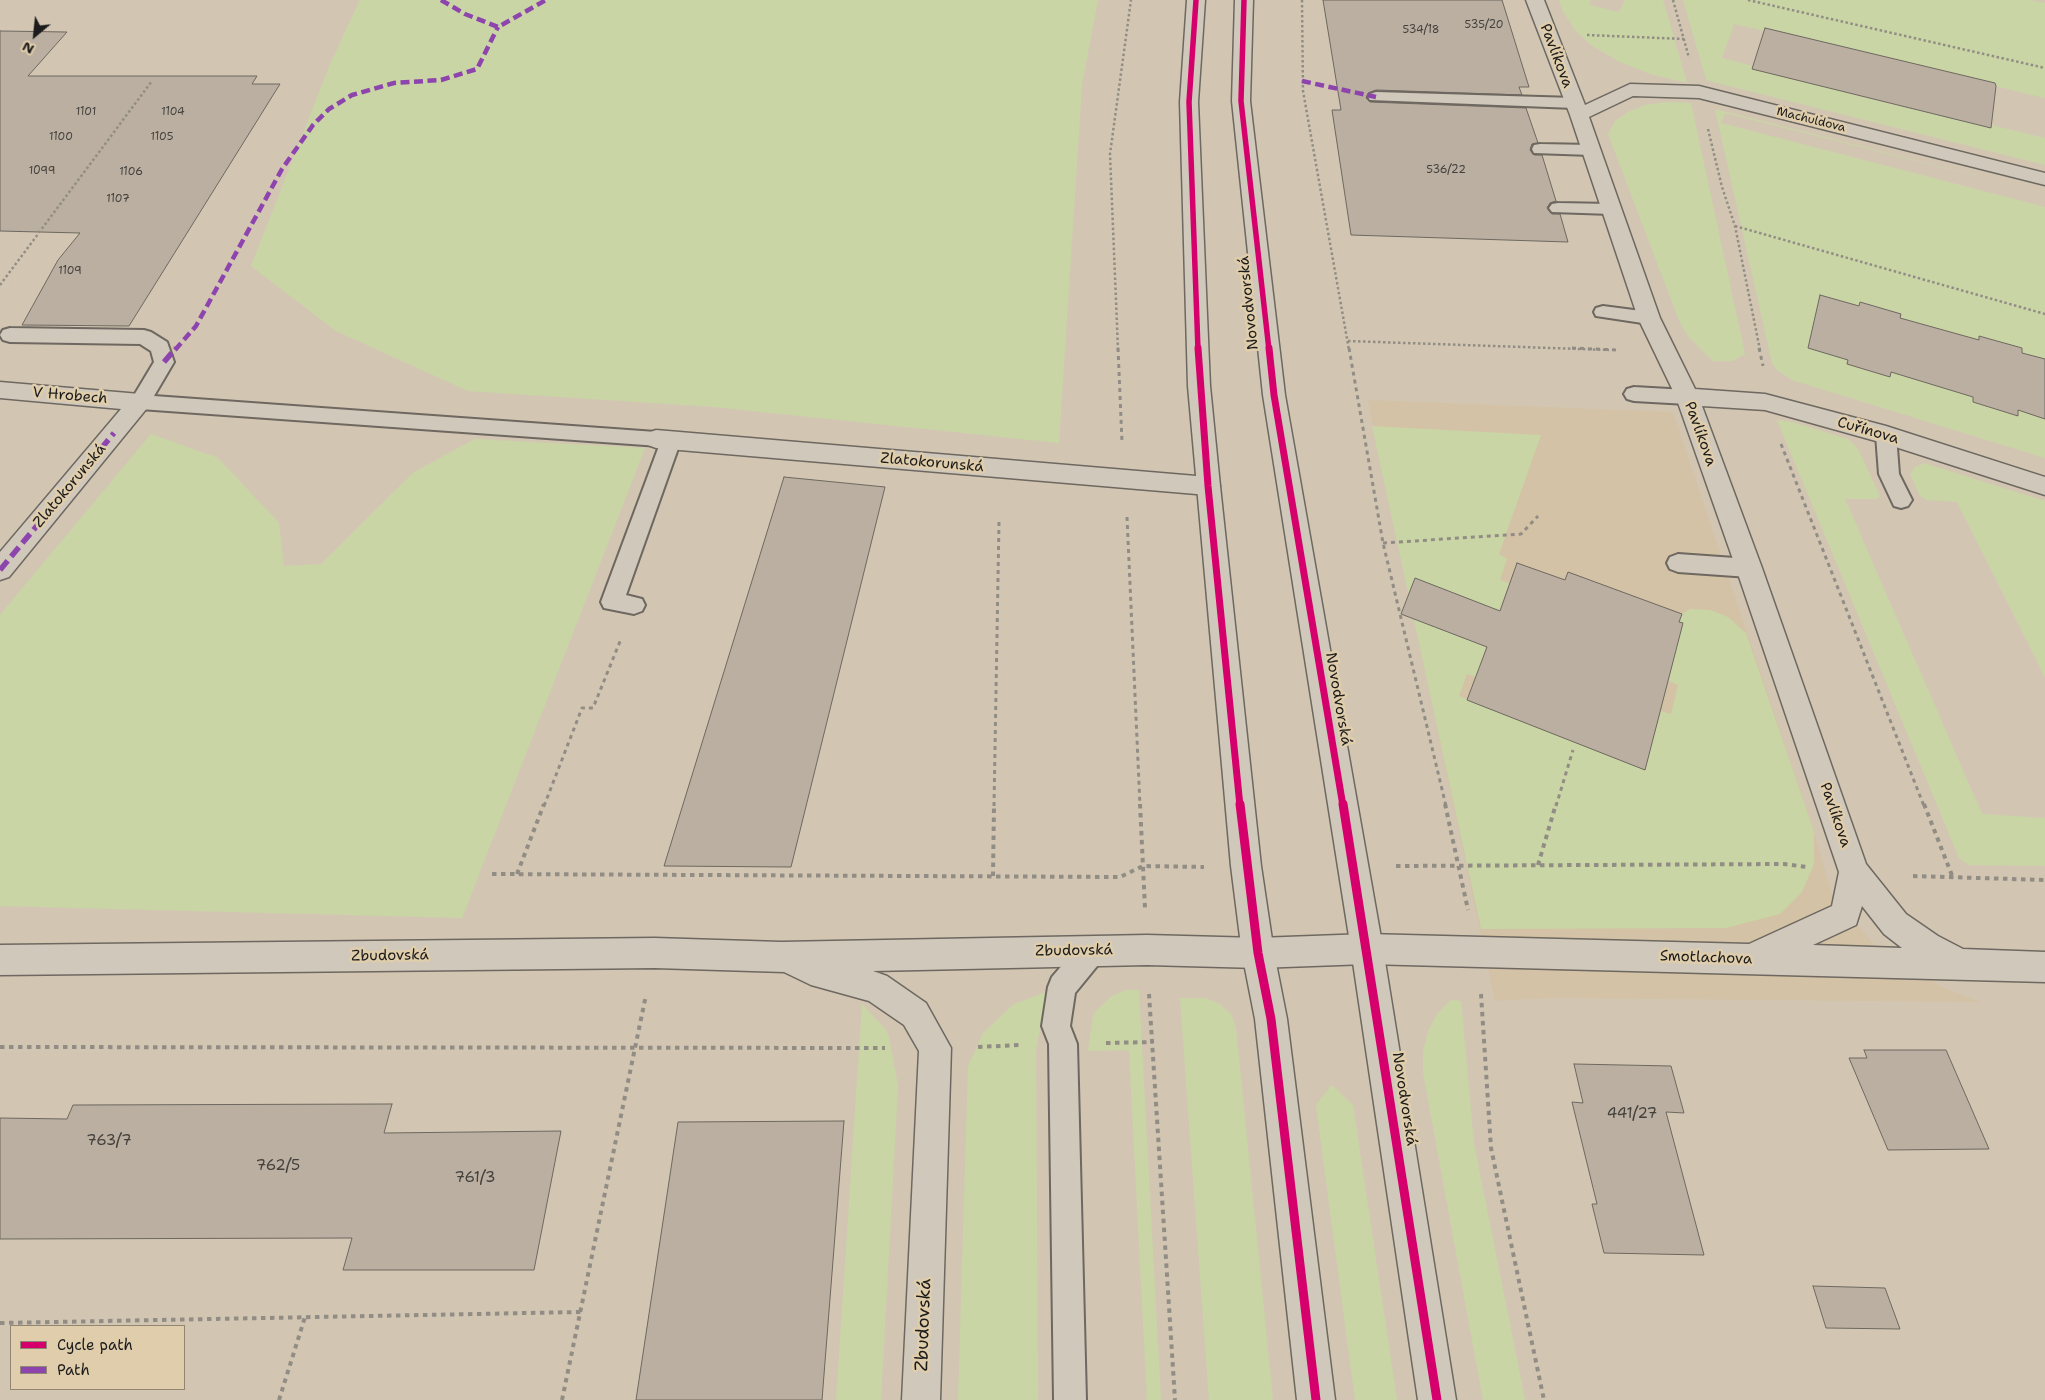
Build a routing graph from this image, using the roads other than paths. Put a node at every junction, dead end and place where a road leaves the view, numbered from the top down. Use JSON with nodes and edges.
{"nodes":[{"id":1,"x":1196,"y":0,"type":"edge"},
{"id":2,"x":1244,"y":0,"type":"edge"},
{"id":3,"x":1535,"y":0,"type":"edge"},
{"id":4,"x":1382,"y":97,"type":"dead end"},
{"id":5,"x":1576,"y":109,"type":"junction"},
{"id":6,"x":1540,"y":149,"type":"dead end"},
{"id":7,"x":1591,"y":150,"type":"junction"},
{"id":8,"x":2045,"y":179,"type":"edge"},
{"id":9,"x":1558,"y":208,"type":"dead end"},
{"id":10,"x":1611,"y":209,"type":"junction"},
{"id":11,"x":1603,"y":312,"type":"dead end"},
{"id":12,"x":1649,"y":318,"type":"junction"},
{"id":13,"x":10,"y":335,"type":"dead end"},
{"id":14,"x":0,"y":390,"type":"edge"},
{"id":15,"x":1634,"y":394,"type":"dead end"},
{"id":16,"x":1687,"y":397,"type":"junction"},
{"id":17,"x":140,"y":402,"type":"junction"},
{"id":18,"x":1886,"y":435,"type":"junction"},
{"id":19,"x":663,"y":440,"type":"junction"},
{"id":20,"x":1208,"y":486,"type":"junction"},
{"id":21,"x":2045,"y":486,"type":"edge"},
{"id":22,"x":1901,"y":500,"type":"dead end"},
{"id":23,"x":1678,"y":563,"type":"dead end"},
{"id":24,"x":1749,"y":568,"type":"junction"},
{"id":25,"x":0,"y":570,"type":"edge"},
{"id":26,"x":634,"y":605,"type":"road end"},
{"id":27,"x":1854,"y":872,"type":"junction"},
{"id":28,"x":1367,"y":949,"type":"junction"},
{"id":29,"x":1092,"y":951,"type":"junction"},
{"id":30,"x":1258,"y":953,"type":"junction"},
{"id":31,"x":780,"y":956,"type":"junction"},
{"id":32,"x":1749,"y":959,"type":"junction"},
{"id":33,"x":0,"y":960,"type":"edge"},
{"id":34,"x":1961,"y":965,"type":"junction"},
{"id":35,"x":2045,"y":967,"type":"edge"},
{"id":36,"x":921,"y":1400,"type":"edge"},
{"id":37,"x":1070,"y":1400,"type":"edge"},
{"id":38,"x":1316,"y":1400,"type":"edge"},
{"id":39,"x":1437,"y":1400,"type":"edge"}],
"edges":[{"from":1,"to":20,"type":"street"},
{"from":2,"to":28,"type":"street","name":"Novodvorská"},
{"from":3,"to":5,"type":"street","name":"Pavlíkova"},
{"from":4,"to":5,"type":"lane"},
{"from":5,"to":7,"type":"street","name":"Pavlíkova"},
{"from":5,"to":8,"type":"street","name":"Machuldova"},
{"from":6,"to":7,"type":"lane"},
{"from":7,"to":10,"type":"street","name":"Pavlíkova"},
{"from":9,"to":10,"type":"lane"},
{"from":10,"to":12,"type":"street","name":"Pavlíkova"},
{"from":11,"to":12,"type":"lane"},
{"from":12,"to":16,"type":"street","name":"Pavlíkova"},
{"from":13,"to":17,"type":"lane"},
{"from":14,"to":17,"type":"street","name":"V Hrobech"},
{"from":15,"to":16,"type":"lane"},
{"from":16,"to":18,"type":"street","name":"Cuřínova"},
{"from":16,"to":24,"type":"street","name":"Pavlíkova"},
{"from":17,"to":19,"type":"lane"},
{"from":17,"to":25,"type":"street","name":"Zlatokorunská"},
{"from":18,"to":21,"type":"street","name":"Cuřínova"},
{"from":18,"to":22,"type":"lane"},
{"from":19,"to":20,"type":"street","name":"Zlatokorunská"},
{"from":19,"to":26,"type":"lane"},
{"from":20,"to":30,"type":"street"},
{"from":23,"to":24,"type":"lane"},
{"from":24,"to":27,"type":"street","name":"Pavlíkova"},
{"from":27,"to":32,"type":"street"},
{"from":27,"to":34,"type":"street"},
{"from":28,"to":30,"type":"street","name":"Zbudovská"},
{"from":28,"to":32,"type":"street","name":"Smotlachova"},
{"from":28,"to":39,"type":"street","name":"Novodvorská"},
{"from":29,"to":30,"type":"street","name":"Zbudovská"},
{"from":29,"to":31,"type":"street","name":"Zbudovská"},
{"from":29,"to":37,"type":"lane"},
{"from":30,"to":38,"type":"street"},
{"from":31,"to":33,"type":"street","name":"Zbudovská"},
{"from":31,"to":36,"type":"street","name":"Zbudovská"},
{"from":32,"to":34,"type":"street","name":"Smotlachova"},
{"from":34,"to":35,"type":"street","name":"Smotlachova"}]}
